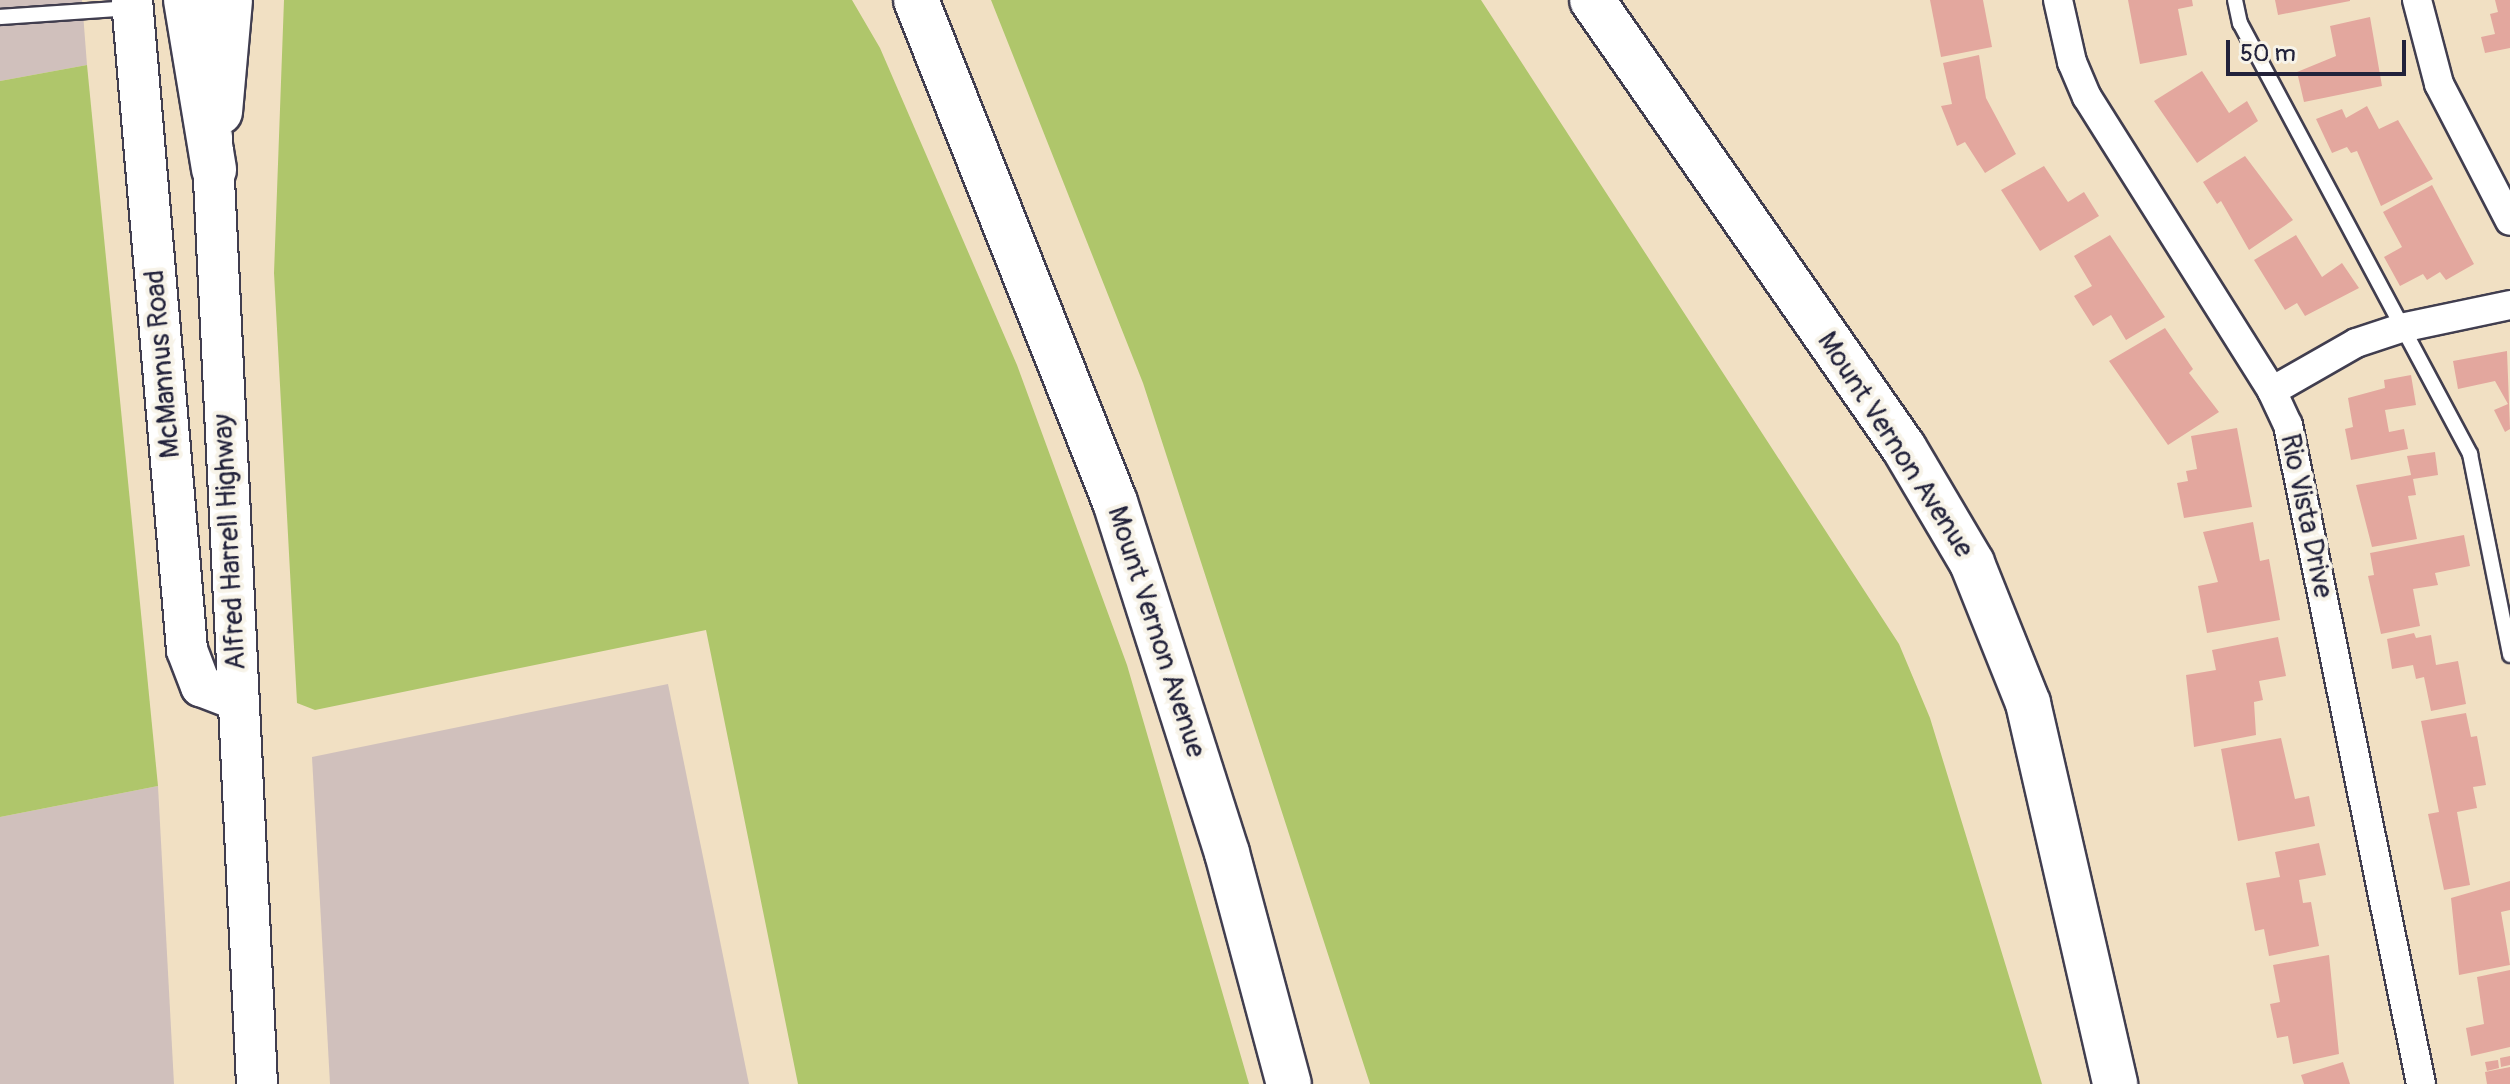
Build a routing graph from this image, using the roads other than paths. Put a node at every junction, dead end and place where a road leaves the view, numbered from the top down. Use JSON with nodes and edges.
{"nodes":[{"id":1,"x":186,"y":0,"type":"edge"},
{"id":2,"x":207,"y":0,"type":"edge"},
{"id":3,"x":230,"y":0,"type":"edge"},
{"id":4,"x":907,"y":0,"type":"edge"},
{"id":5,"x":916,"y":0,"type":"edge"},
{"id":6,"x":1592,"y":0,"type":"edge"},
{"id":7,"x":2058,"y":0,"type":"edge"},
{"id":8,"x":2235,"y":0,"type":"edge"},
{"id":9,"x":2417,"y":0,"type":"edge"},
{"id":10,"x":132,"y":4,"type":"edge"},
{"id":11,"x":57,"y":6,"type":"edge"},
{"id":12,"x":0,"y":17,"type":"edge"},
{"id":13,"x":214,"y":170,"type":"junction"},
{"id":14,"x":993,"y":191,"type":"junction"},
{"id":15,"x":2510,"y":221,"type":"edge"},
{"id":16,"x":2510,"y":305,"type":"edge"},
{"id":17,"x":2401,"y":328,"type":"junction"},
{"id":18,"x":2272,"y":391,"type":"junction"},
{"id":19,"x":2510,"y":655,"type":"edge"},
{"id":20,"x":237,"y":700,"type":"junction"},
{"id":21,"x":257,"y":1084,"type":"edge"},
{"id":22,"x":1289,"y":1084,"type":"edge"},
{"id":23,"x":2115,"y":1084,"type":"edge"},
{"id":24,"x":2421,"y":1084,"type":"edge"}],
"edges":[{"from":1,"to":13,"type":"highway"},
{"from":2,"to":13,"type":"main road","name":"Alfred Harrell Highway"},
{"from":3,"to":13,"type":"highway"},
{"from":4,"to":14,"type":"highway"},
{"from":5,"to":14,"type":"highway"},
{"from":6,"to":23,"type":"highway","name":"Mount Vernon Avenue"},
{"from":7,"to":18,"type":"street","name":"Rio Vista Drive"},
{"from":8,"to":17,"type":"lane"},
{"from":9,"to":15,"type":"street"},
{"from":10,"to":11,"type":"lane"},
{"from":10,"to":20,"type":"main road","name":"McMannus Road"},
{"from":11,"to":12,"type":"lane"},
{"from":13,"to":20,"type":"main road","name":"Alfred Harrell Highway"},
{"from":14,"to":22,"type":"highway","name":"Mount Vernon Avenue"},
{"from":16,"to":17,"type":"street"},
{"from":17,"to":18,"type":"street"},
{"from":17,"to":19,"type":"lane"},
{"from":18,"to":24,"type":"street","name":"Rio Vista Drive"},
{"from":20,"to":21,"type":"main road","name":"Alfred Harrell Highway"}]}
